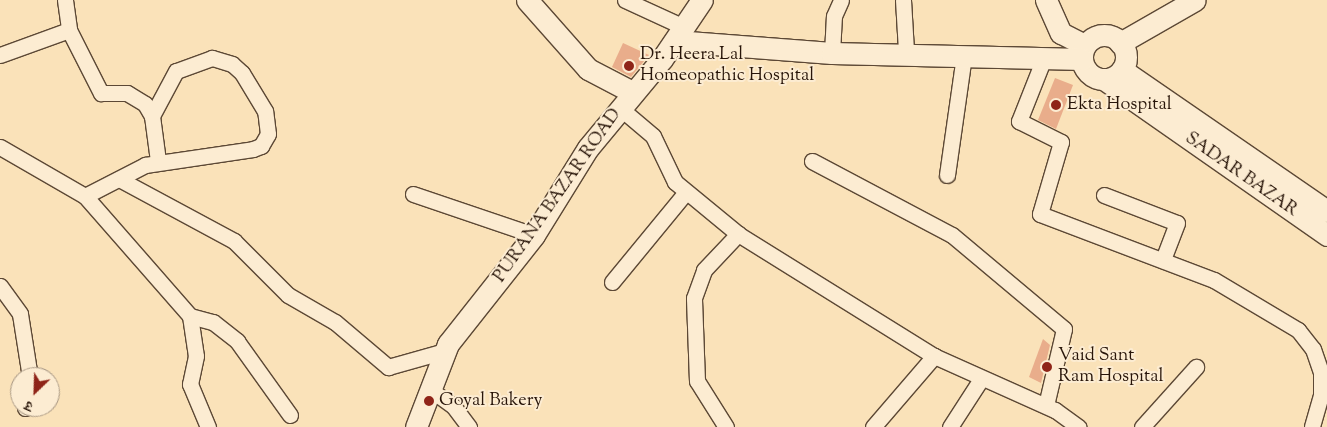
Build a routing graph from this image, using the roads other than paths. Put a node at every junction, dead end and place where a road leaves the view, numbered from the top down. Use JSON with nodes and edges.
{"nodes":[{"id":1,"x":65,"y":0,"type":"edge"},
{"id":2,"x":528,"y":0,"type":"edge"},
{"id":3,"x":626,"y":0,"type":"edge"},
{"id":4,"x":702,"y":0,"type":"edge"},
{"id":5,"x":841,"y":0,"type":"edge"},
{"id":6,"x":903,"y":0,"type":"edge"},
{"id":7,"x":1046,"y":0,"type":"edge"},
{"id":8,"x":1195,"y":0,"type":"edge"},
{"id":9,"x":69,"y":30,"type":"junction"},
{"id":10,"x":679,"y":34,"type":"junction"},
{"id":11,"x":1120,"y":43,"type":"junction"},
{"id":12,"x":832,"y":52,"type":"junction"},
{"id":13,"x":906,"y":52,"type":"junction"},
{"id":14,"x":1083,"y":52,"type":"junction"},
{"id":15,"x":964,"y":55,"type":"junction"},
{"id":16,"x":0,"y":56,"type":"edge"},
{"id":17,"x":1044,"y":58,"type":"junction"},
{"id":18,"x":1114,"y":75,"type":"junction"},
{"id":19,"x":626,"y":100,"type":"junction"},
{"id":20,"x":152,"y":116,"type":"junction"},
{"id":21,"x":0,"y":148,"type":"edge"},
{"id":22,"x":158,"y":161,"type":"junction"},
{"id":23,"x":812,"y":161,"type":"dead end"},
{"id":24,"x":947,"y":175,"type":"dead end"},
{"id":25,"x":119,"y":179,"type":"junction"},
{"id":26,"x":685,"y":193,"type":"junction"},
{"id":27,"x":413,"y":194,"type":"dead end"},
{"id":28,"x":1104,"y":195,"type":"dead end"},
{"id":29,"x":85,"y":196,"type":"junction"},
{"id":30,"x":1327,"y":211,"type":"edge"},
{"id":31,"x":738,"y":234,"type":"junction"},
{"id":32,"x":534,"y":235,"type":"junction"},
{"id":33,"x":1327,"y":235,"type":"edge"},
{"id":34,"x":1163,"y":260,"type":"junction"},
{"id":35,"x":612,"y":282,"type":"dead end"},
{"id":36,"x":0,"y":286,"type":"edge"},
{"id":37,"x":190,"y":316,"type":"junction"},
{"id":38,"x":445,"y":351,"type":"junction"},
{"id":39,"x":934,"y":356,"type":"junction"},
{"id":40,"x":28,"y":367,"type":"edge"},
{"id":41,"x":1196,"y":367,"type":"dead end"},
{"id":42,"x":981,"y":379,"type":"junction"},
{"id":43,"x":431,"y":390,"type":"junction"},
{"id":44,"x":1046,"y":405,"type":"junction"},
{"id":45,"x":290,"y":415,"type":"dead end"},
{"id":46,"x":208,"y":427,"type":"edge"},
{"id":47,"x":416,"y":427,"type":"edge"},
{"id":48,"x":469,"y":427,"type":"edge"},
{"id":49,"x":726,"y":427,"type":"edge"},
{"id":50,"x":873,"y":427,"type":"edge"},
{"id":51,"x":950,"y":427,"type":"edge"},
{"id":52,"x":1078,"y":427,"type":"edge"},
{"id":53,"x":1142,"y":427,"type":"edge"},
{"id":54,"x":1312,"y":427,"type":"edge"}],
"edges":[{"from":1,"to":9,"type":"street"},
{"from":2,"to":19,"type":"street"},
{"from":3,"to":10,"type":"street"},
{"from":4,"to":10,"type":"street","name":"PURANA BAZAR ROAD"},
{"from":5,"to":12,"type":"street"},
{"from":6,"to":13,"type":"street"},
{"from":7,"to":14,"type":"street"},
{"from":8,"to":11,"type":"street"},
{"from":9,"to":16,"type":"street"},
{"from":9,"to":20,"type":"street"},
{"from":10,"to":12,"type":"street"},
{"from":10,"to":19,"type":"street","name":"PURANA BAZAR ROAD"},
{"from":11,"to":14,"type":"street"},
{"from":11,"to":18,"type":"street"},
{"from":12,"to":13,"type":"street"},
{"from":13,"to":15,"type":"street"},
{"from":14,"to":17,"type":"street"},
{"from":14,"to":18,"type":"street"},
{"from":15,"to":17,"type":"street"},
{"from":15,"to":24,"type":"street"},
{"from":17,"to":34,"type":"street"},
{"from":18,"to":30,"type":"street","name":"SADAR BAZAR"},
{"from":18,"to":33,"type":"street","name":"SADAR BAZAR"},
{"from":19,"to":26,"type":"street"},
{"from":19,"to":32,"type":"street","name":"PURANA BAZAR ROAD"},
{"from":20,"to":22,"type":"street"},
{"from":20,"to":22,"type":"street"},
{"from":21,"to":29,"type":"street"},
{"from":22,"to":25,"type":"street"},
{"from":23,"to":44,"type":"street"},
{"from":25,"to":29,"type":"street"},
{"from":25,"to":38,"type":"street"},
{"from":26,"to":31,"type":"street"},
{"from":26,"to":35,"type":"street"},
{"from":27,"to":32,"type":"street"},
{"from":28,"to":34,"type":"street"},
{"from":29,"to":37,"type":"street"},
{"from":31,"to":39,"type":"street"},
{"from":31,"to":49,"type":"street"},
{"from":32,"to":38,"type":"street","name":"PURANA BAZAR ROAD"},
{"from":34,"to":54,"type":"street"},
{"from":36,"to":40,"type":"street"},
{"from":37,"to":45,"type":"street"},
{"from":37,"to":46,"type":"street"},
{"from":38,"to":43,"type":"street","name":"PURANA BAZAR ROAD"},
{"from":39,"to":42,"type":"street"},
{"from":39,"to":50,"type":"street"},
{"from":41,"to":53,"type":"street"},
{"from":42,"to":44,"type":"street"},
{"from":42,"to":51,"type":"street"},
{"from":43,"to":47,"type":"street","name":"PURANA BAZAR ROAD"},
{"from":43,"to":48,"type":"street"},
{"from":44,"to":52,"type":"street"}]}
